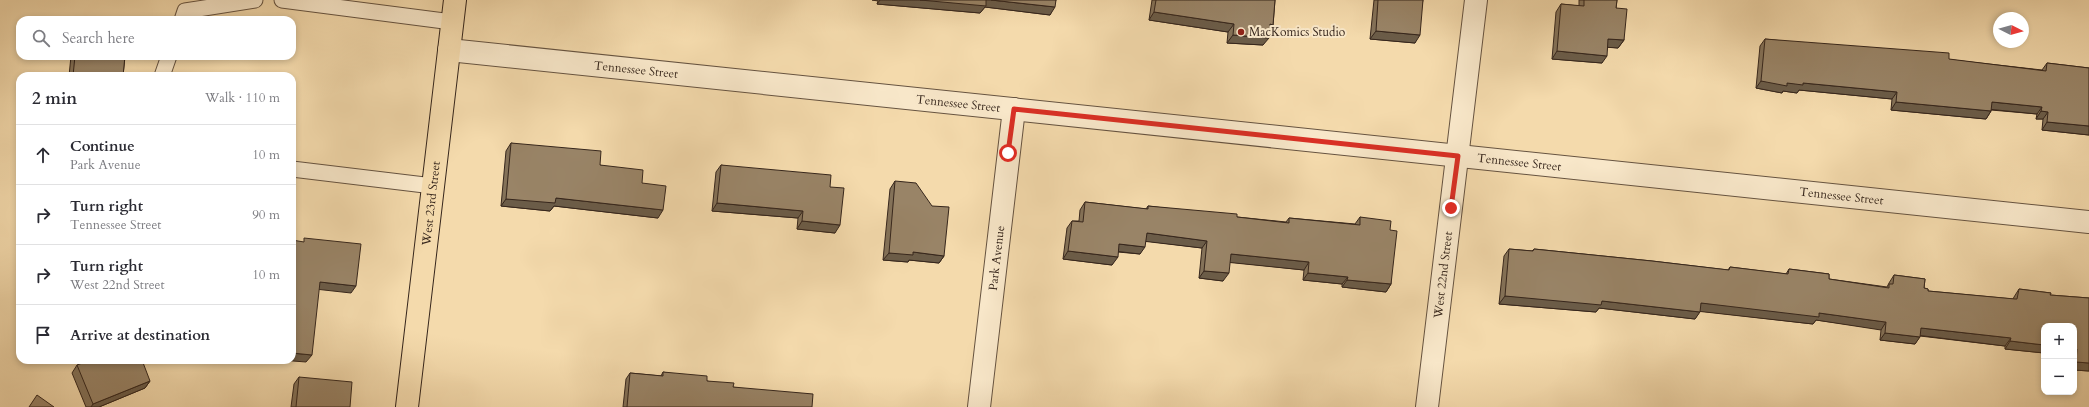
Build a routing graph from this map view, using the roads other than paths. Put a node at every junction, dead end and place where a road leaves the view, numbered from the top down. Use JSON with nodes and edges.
{"nodes":[{"id":1,"x":255,"y":0,"type":"edge"},
{"id":2,"x":282,"y":0,"type":"edge"},
{"id":3,"x":455,"y":0,"type":"edge"},
{"id":4,"x":1476,"y":0,"type":"edge"},
{"id":5,"x":183,"y":16,"type":"edge"},
{"id":6,"x":452,"y":22,"type":"junction"},
{"id":7,"x":448,"y":50,"type":"junction"},
{"id":8,"x":168,"y":60,"type":"edge"},
{"id":9,"x":163,"y":72,"type":"edge"},
{"id":10,"x":1014,"y":109,"type":"junction"},
{"id":11,"x":1458,"y":156,"type":"junction"},
{"id":12,"x":296,"y":169,"type":"edge"},
{"id":13,"x":433,"y":186,"type":"junction"},
{"id":14,"x":2089,"y":222,"type":"edge"},
{"id":15,"x":407,"y":407,"type":"edge"},
{"id":16,"x":978,"y":407,"type":"edge"},
{"id":17,"x":1427,"y":407,"type":"edge"}],
"edges":[{"from":1,"to":5,"type":"lane"},
{"from":2,"to":6,"type":"lane"},
{"from":3,"to":6,"type":"main road","name":"West 23rd Street"},
{"from":4,"to":11,"type":"street","name":"West 22nd Street"},
{"from":6,"to":7,"type":"main road","name":"West 23rd Street"},
{"from":7,"to":10,"type":"street","name":"Tennessee Street"},
{"from":7,"to":13,"type":"main road","name":"West 23rd Street"},
{"from":8,"to":9,"type":"lane"},
{"from":10,"to":11,"type":"street","name":"Tennessee Street"},
{"from":10,"to":16,"type":"street","name":"Park Avenue"},
{"from":11,"to":14,"type":"street","name":"Tennessee Street"},
{"from":11,"to":17,"type":"street","name":"West 22nd Street"},
{"from":12,"to":13,"type":"lane"},
{"from":13,"to":15,"type":"main road","name":"West 23rd Street"}]}
